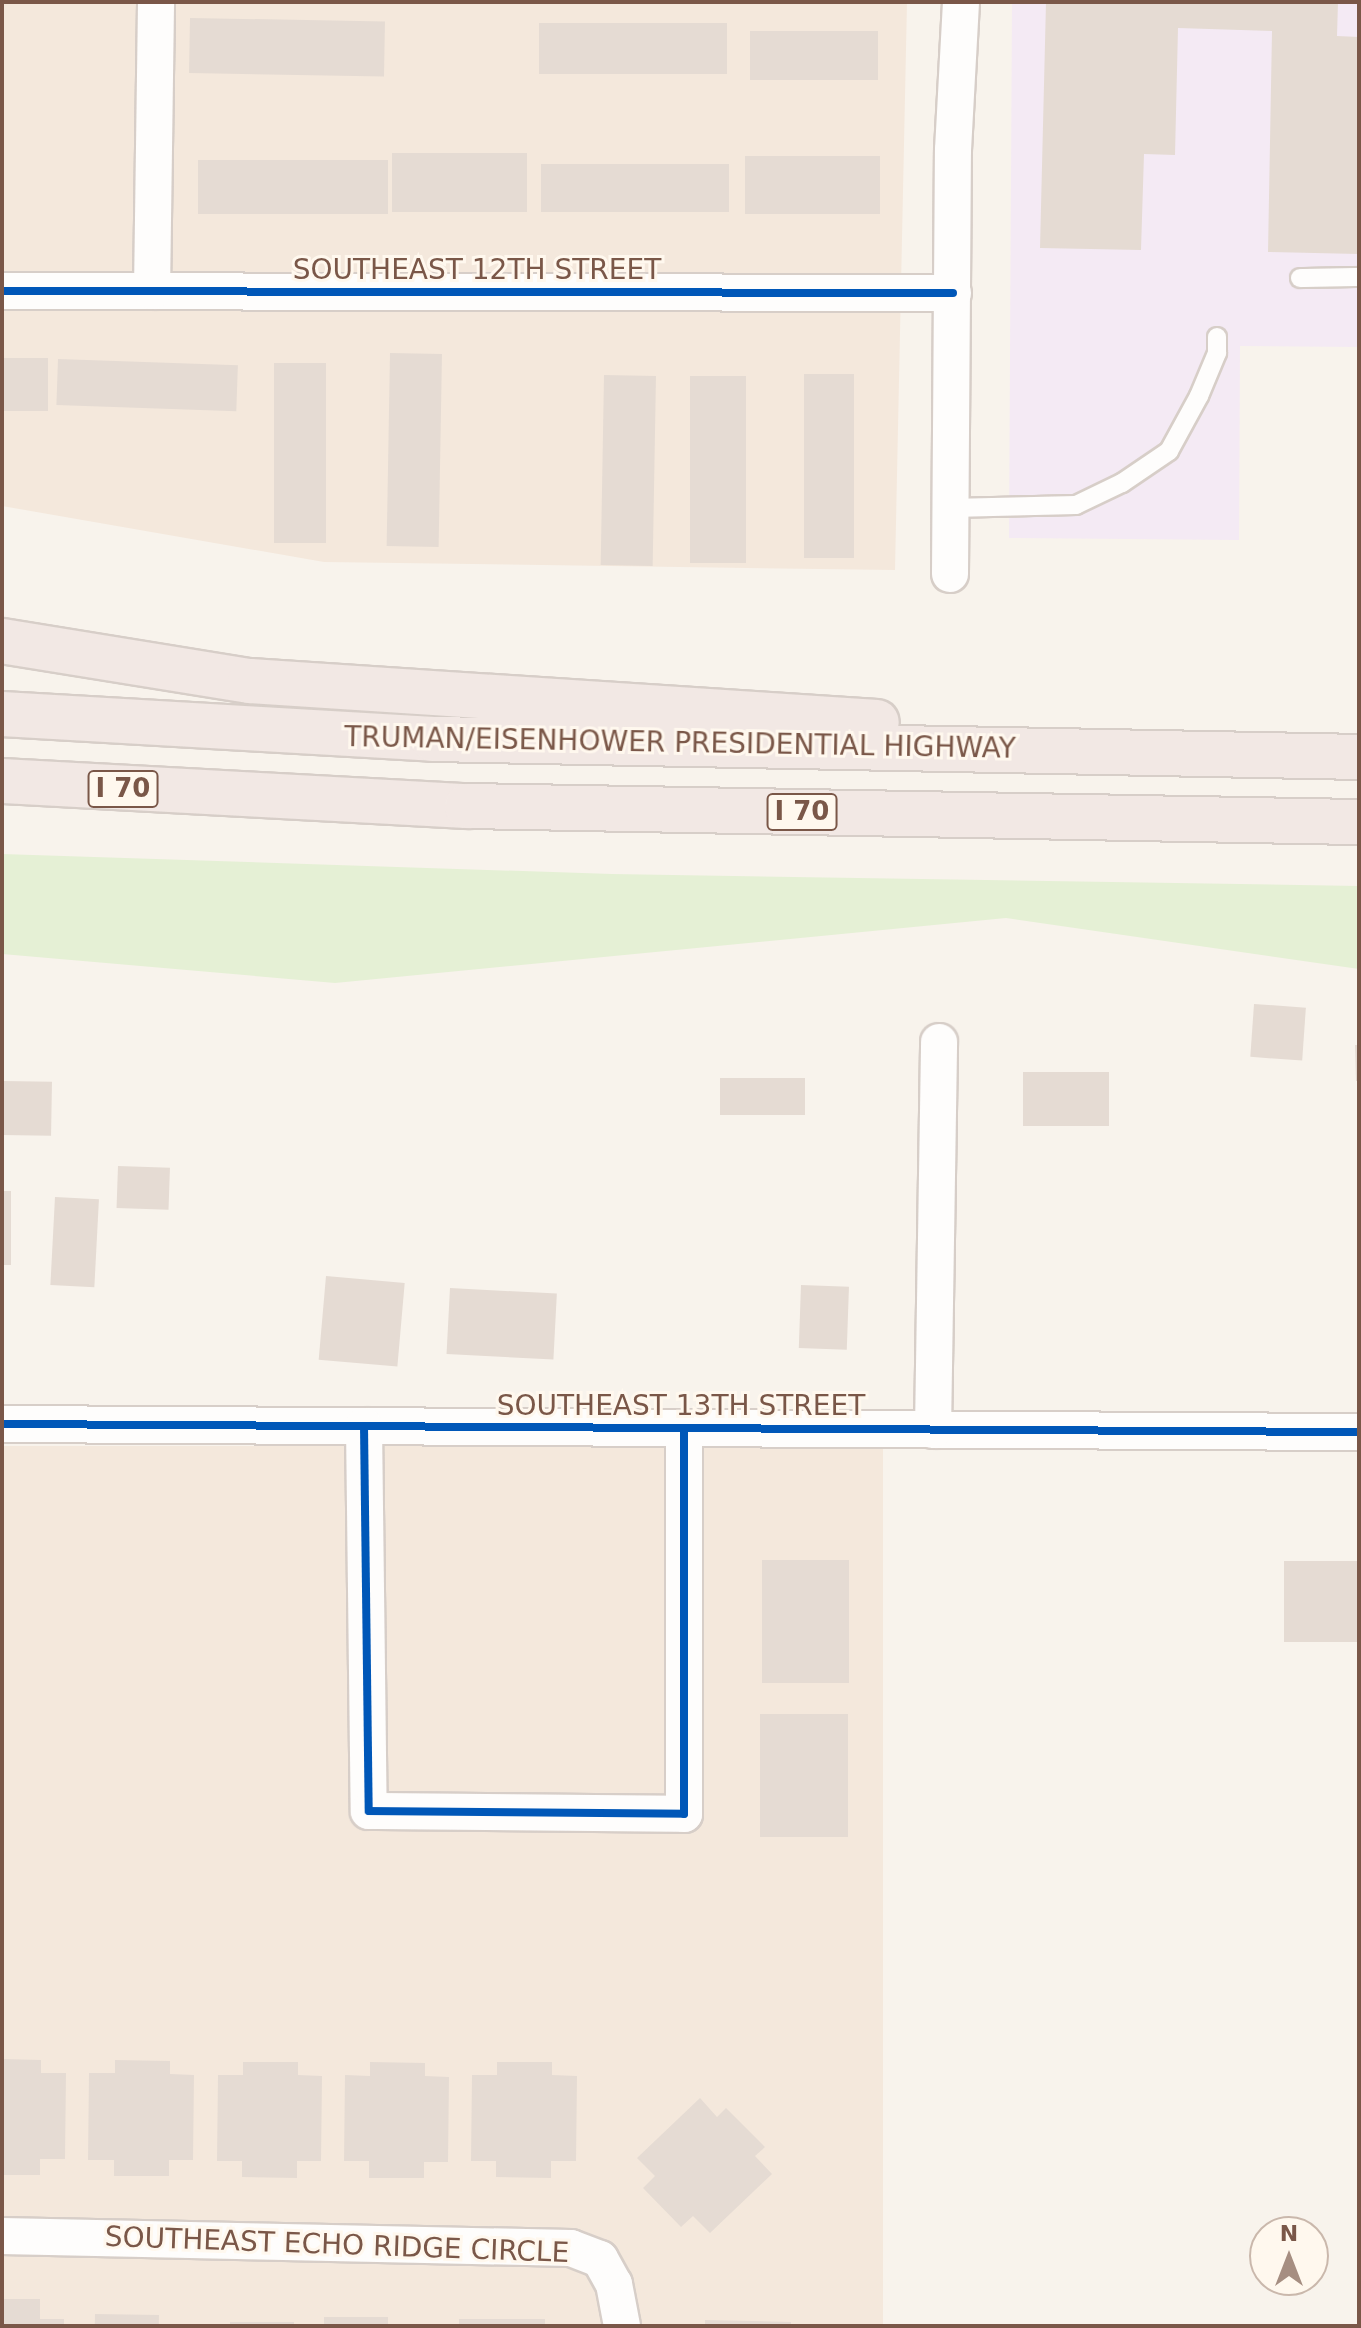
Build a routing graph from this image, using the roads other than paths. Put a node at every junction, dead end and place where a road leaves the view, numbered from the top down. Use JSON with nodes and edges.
{"nodes":[{"id":1,"x":156,"y":2,"type":"edge"},
{"id":2,"x":961,"y":2,"type":"edge"},
{"id":3,"x":1359,"y":277,"type":"edge"},
{"id":4,"x":1300,"y":278,"type":"dead end"},
{"id":5,"x":2,"y":291,"type":"edge"},
{"id":6,"x":152,"y":291,"type":"junction"},
{"id":7,"x":953,"y":293,"type":"junction"},
{"id":8,"x":1217,"y":337,"type":"dead end"},
{"id":9,"x":951,"y":508,"type":"junction"},
{"id":10,"x":950,"y":574,"type":"dead end"},
{"id":11,"x":2,"y":641,"type":"edge"},
{"id":12,"x":2,"y":714,"type":"edge"},
{"id":13,"x":1102,"y":752,"type":"junction"},
{"id":14,"x":1359,"y":757,"type":"edge"},
{"id":15,"x":2,"y":781,"type":"edge"},
{"id":16,"x":244,"y":797,"type":"junction"},
{"id":17,"x":2,"y":809,"type":"edge"},
{"id":18,"x":1359,"y":822,"type":"edge"},
{"id":19,"x":939,"y":1042,"type":"dead end"},
{"id":20,"x":2,"y":1424,"type":"edge"},
{"id":21,"x":364,"y":1426,"type":"junction"},
{"id":22,"x":684,"y":1428,"type":"junction"},
{"id":23,"x":933,"y":1430,"type":"junction"},
{"id":24,"x":1359,"y":1432,"type":"edge"},
{"id":25,"x":2,"y":2236,"type":"edge"},
{"id":26,"x":622,"y":2326,"type":"edge"}],
"edges":[{"from":1,"to":6,"type":"street"},
{"from":2,"to":7,"type":"street"},
{"from":3,"to":4,"type":"lane"},
{"from":5,"to":6,"type":"street","name":"SOUTHEAST 12TH STREET"},
{"from":6,"to":7,"type":"street","name":"SOUTHEAST 12TH STREET"},
{"from":7,"to":9,"type":"street"},
{"from":8,"to":9,"type":"lane"},
{"from":9,"to":10,"type":"street"},
{"from":11,"to":13,"type":"highway"},
{"from":12,"to":13,"type":"highway","name":"TRUMAN/EISENHOWER PRESIDENTIAL HIGHWAY","number":"I 70"},
{"from":13,"to":14,"type":"highway","name":"TRUMAN/EISENHOWER PRESIDENTIAL HIGHWAY","number":"I 70"},
{"from":15,"to":16,"type":"highway","number":"I 70"},
{"from":16,"to":17,"type":"highway"},
{"from":16,"to":18,"type":"highway","number":"I 70"},
{"from":19,"to":23,"type":"street"},
{"from":20,"to":21,"type":"street","name":"SOUTHEAST 13TH STREET"},
{"from":21,"to":22,"type":"street","name":"SOUTHEAST 13TH STREET"},
{"from":21,"to":22,"type":"street"},
{"from":22,"to":23,"type":"street","name":"SOUTHEAST 13TH STREET"},
{"from":23,"to":24,"type":"street","name":"SOUTHEAST 13TH STREET"},
{"from":25,"to":26,"type":"street","name":"SOUTHEAST ECHO RIDGE CIRCLE"}]}
